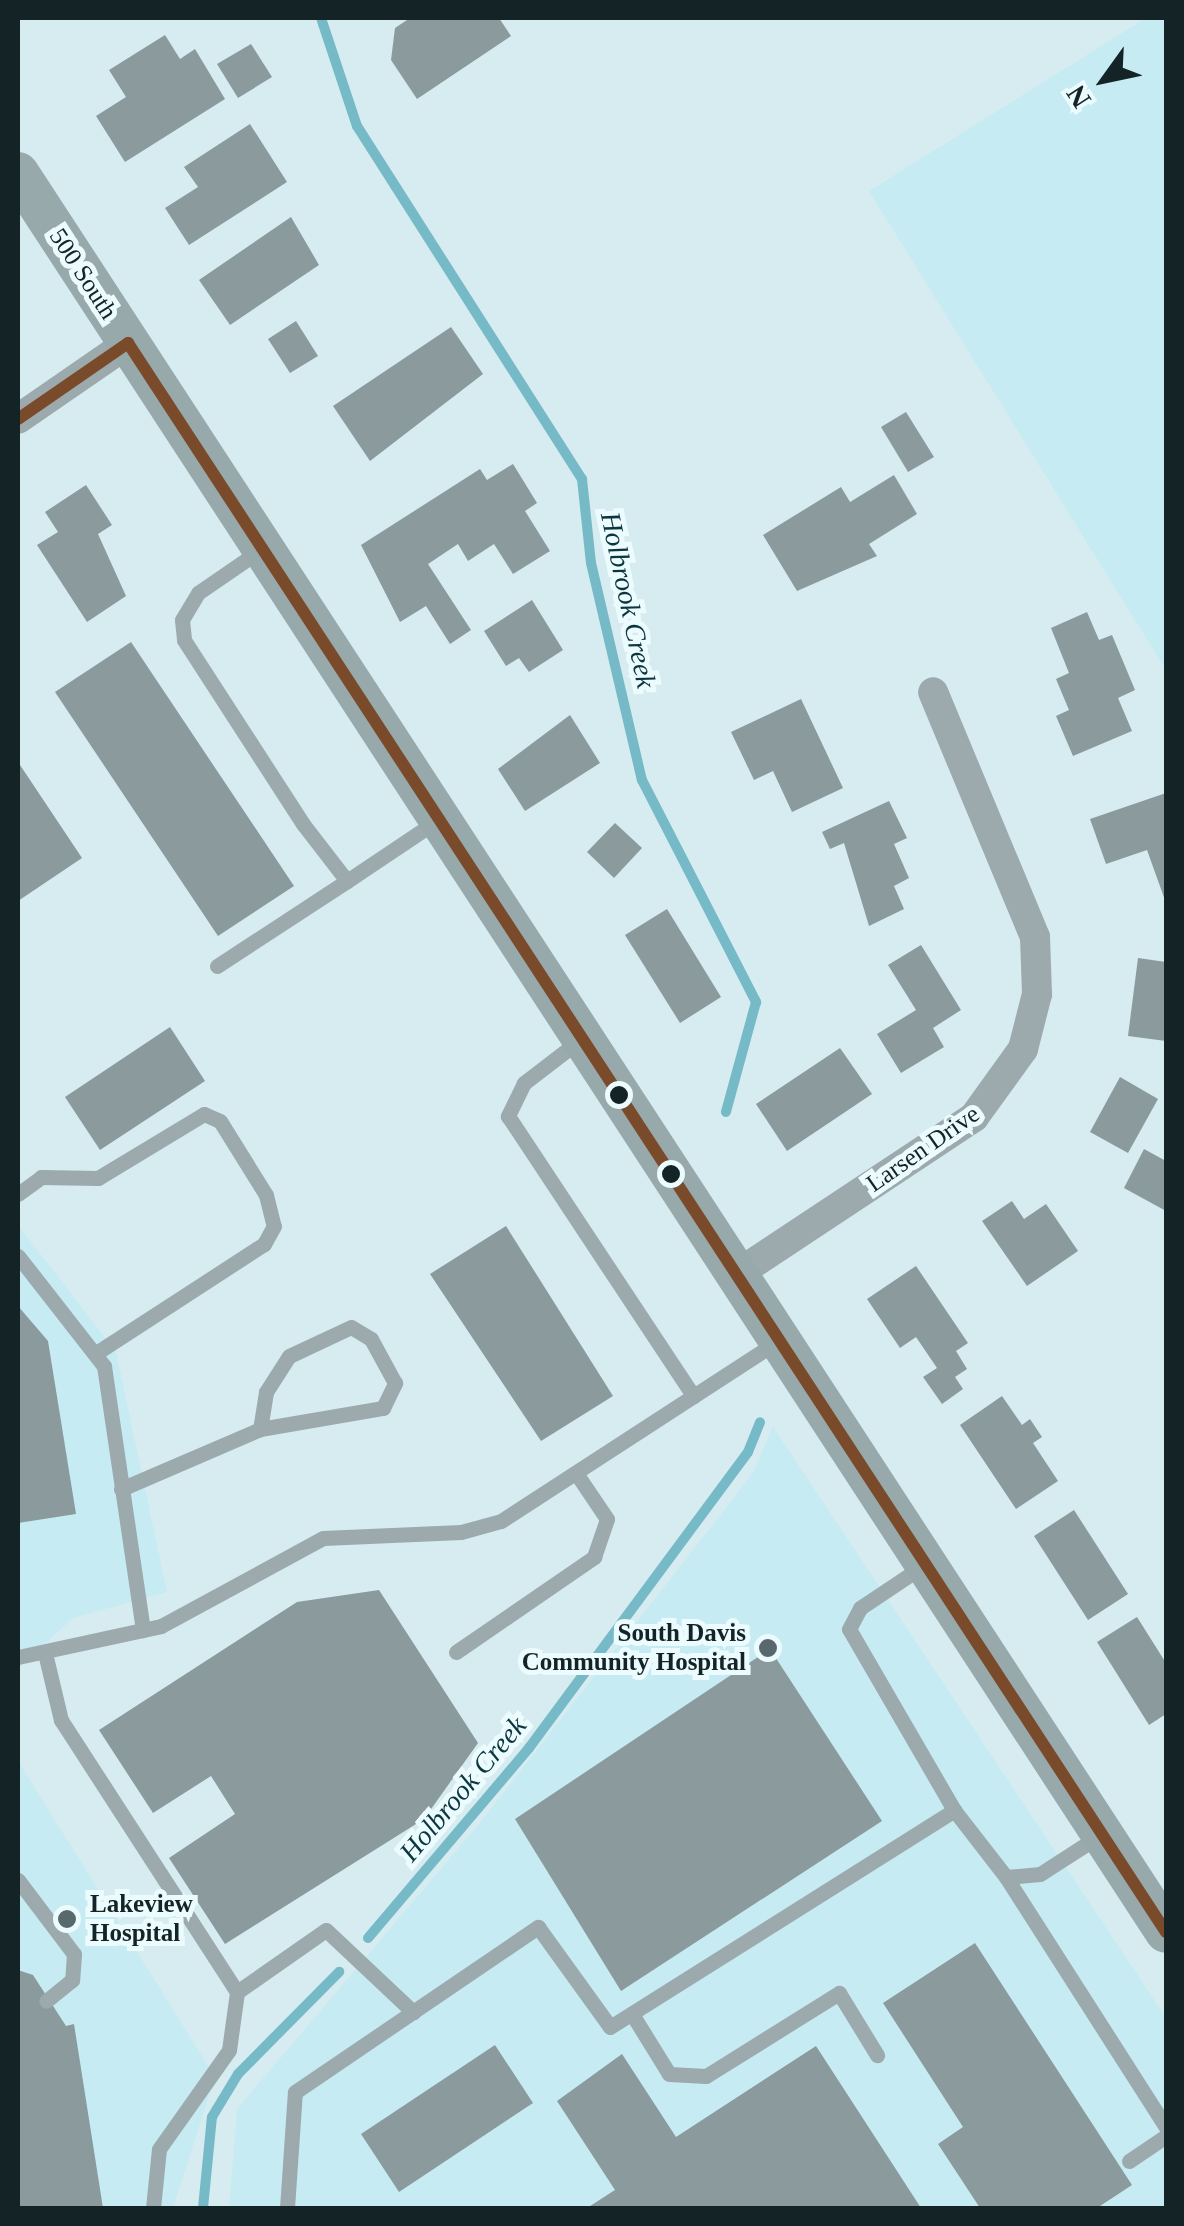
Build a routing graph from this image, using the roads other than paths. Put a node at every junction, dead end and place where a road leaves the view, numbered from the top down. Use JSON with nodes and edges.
{"nodes":[{"id":1,"x":18,"y":174,"type":"edge"},
{"id":2,"x":128,"y":343,"type":"junction"},
{"id":3,"x":18,"y":419,"type":"edge"},
{"id":4,"x":263,"y":549,"type":"junction"},
{"id":5,"x":933,"y":692,"type":"dead end"},
{"id":6,"x":440,"y":819,"type":"junction"},
{"id":7,"x":346,"y":881,"type":"junction"},
{"id":8,"x":217,"y":966,"type":"dead end"},
{"id":9,"x":582,"y":1038,"type":"junction"},
{"id":10,"x":18,"y":1194,"type":"edge"},
{"id":11,"x":18,"y":1256,"type":"edge"},
{"id":12,"x":737,"y":1274,"type":"junction"},
{"id":13,"x":780,"y":1340,"type":"junction"},
{"id":14,"x":98,"y":1352,"type":"junction"},
{"id":15,"x":693,"y":1396,"type":"junction"},
{"id":16,"x":260,"y":1428,"type":"junction"},
{"id":17,"x":576,"y":1472,"type":"junction"},
{"id":18,"x":121,"y":1489,"type":"junction"},
{"id":19,"x":926,"y":1564,"type":"junction"},
{"id":20,"x":143,"y":1630,"type":"junction"},
{"id":21,"x":456,"y":1652,"type":"dead end"},
{"id":22,"x":45,"y":1653,"type":"junction"},
{"id":23,"x":18,"y":1657,"type":"edge"},
{"id":24,"x":954,"y":1810,"type":"junction"},
{"id":25,"x":1103,"y":1834,"type":"junction"},
{"id":26,"x":1006,"y":1877,"type":"junction"},
{"id":27,"x":18,"y":1880,"type":"edge"},
{"id":28,"x":1166,"y":1932,"type":"edge"},
{"id":29,"x":238,"y":1992,"type":"junction"},
{"id":30,"x":46,"y":2002,"type":"dead end"},
{"id":31,"x":413,"y":2012,"type":"junction"},
{"id":32,"x":632,"y":2014,"type":"junction"},
{"id":33,"x":877,"y":2055,"type":"dead end"},
{"id":34,"x":1166,"y":2128,"type":"edge"},
{"id":35,"x":1166,"y":2136,"type":"edge"},
{"id":36,"x":1128,"y":2161,"type":"dead end"},
{"id":37,"x":154,"y":2208,"type":"edge"},
{"id":38,"x":287,"y":2208,"type":"edge"}],
"edges":[{"from":1,"to":2,"type":"street","name":"500 South"},
{"from":2,"to":3,"type":"street"},
{"from":2,"to":4,"type":"street","name":"500 South"},
{"from":4,"to":6,"type":"street","name":"500 South"},
{"from":4,"to":7,"type":"lane"},
{"from":5,"to":12,"type":"street","name":"Larsen Drive"},
{"from":6,"to":7,"type":"lane"},
{"from":6,"to":9,"type":"street","name":"500 South"},
{"from":7,"to":8,"type":"lane"},
{"from":9,"to":12,"type":"street","name":"500 South"},
{"from":9,"to":15,"type":"lane"},
{"from":10,"to":14,"type":"lane"},
{"from":11,"to":14,"type":"lane"},
{"from":12,"to":13,"type":"street","name":"500 South"},
{"from":13,"to":15,"type":"lane"},
{"from":13,"to":19,"type":"street","name":"500 South"},
{"from":14,"to":18,"type":"lane"},
{"from":15,"to":17,"type":"lane"},
{"from":16,"to":16,"type":"lane"},
{"from":16,"to":18,"type":"lane"},
{"from":17,"to":20,"type":"lane"},
{"from":17,"to":21,"type":"lane"},
{"from":18,"to":20,"type":"lane"},
{"from":19,"to":24,"type":"lane"},
{"from":19,"to":25,"type":"street","name":"500 South"},
{"from":20,"to":22,"type":"lane"},
{"from":22,"to":23,"type":"lane"},
{"from":22,"to":29,"type":"lane"},
{"from":24,"to":26,"type":"lane"},
{"from":24,"to":32,"type":"lane"},
{"from":25,"to":26,"type":"lane"},
{"from":25,"to":28,"type":"street","name":"500 South"},
{"from":26,"to":34,"type":"lane"},
{"from":27,"to":30,"type":"lane"},
{"from":29,"to":31,"type":"lane"},
{"from":29,"to":37,"type":"lane"},
{"from":31,"to":32,"type":"lane"},
{"from":31,"to":38,"type":"lane"},
{"from":32,"to":33,"type":"lane"},
{"from":35,"to":36,"type":"lane"}]}
